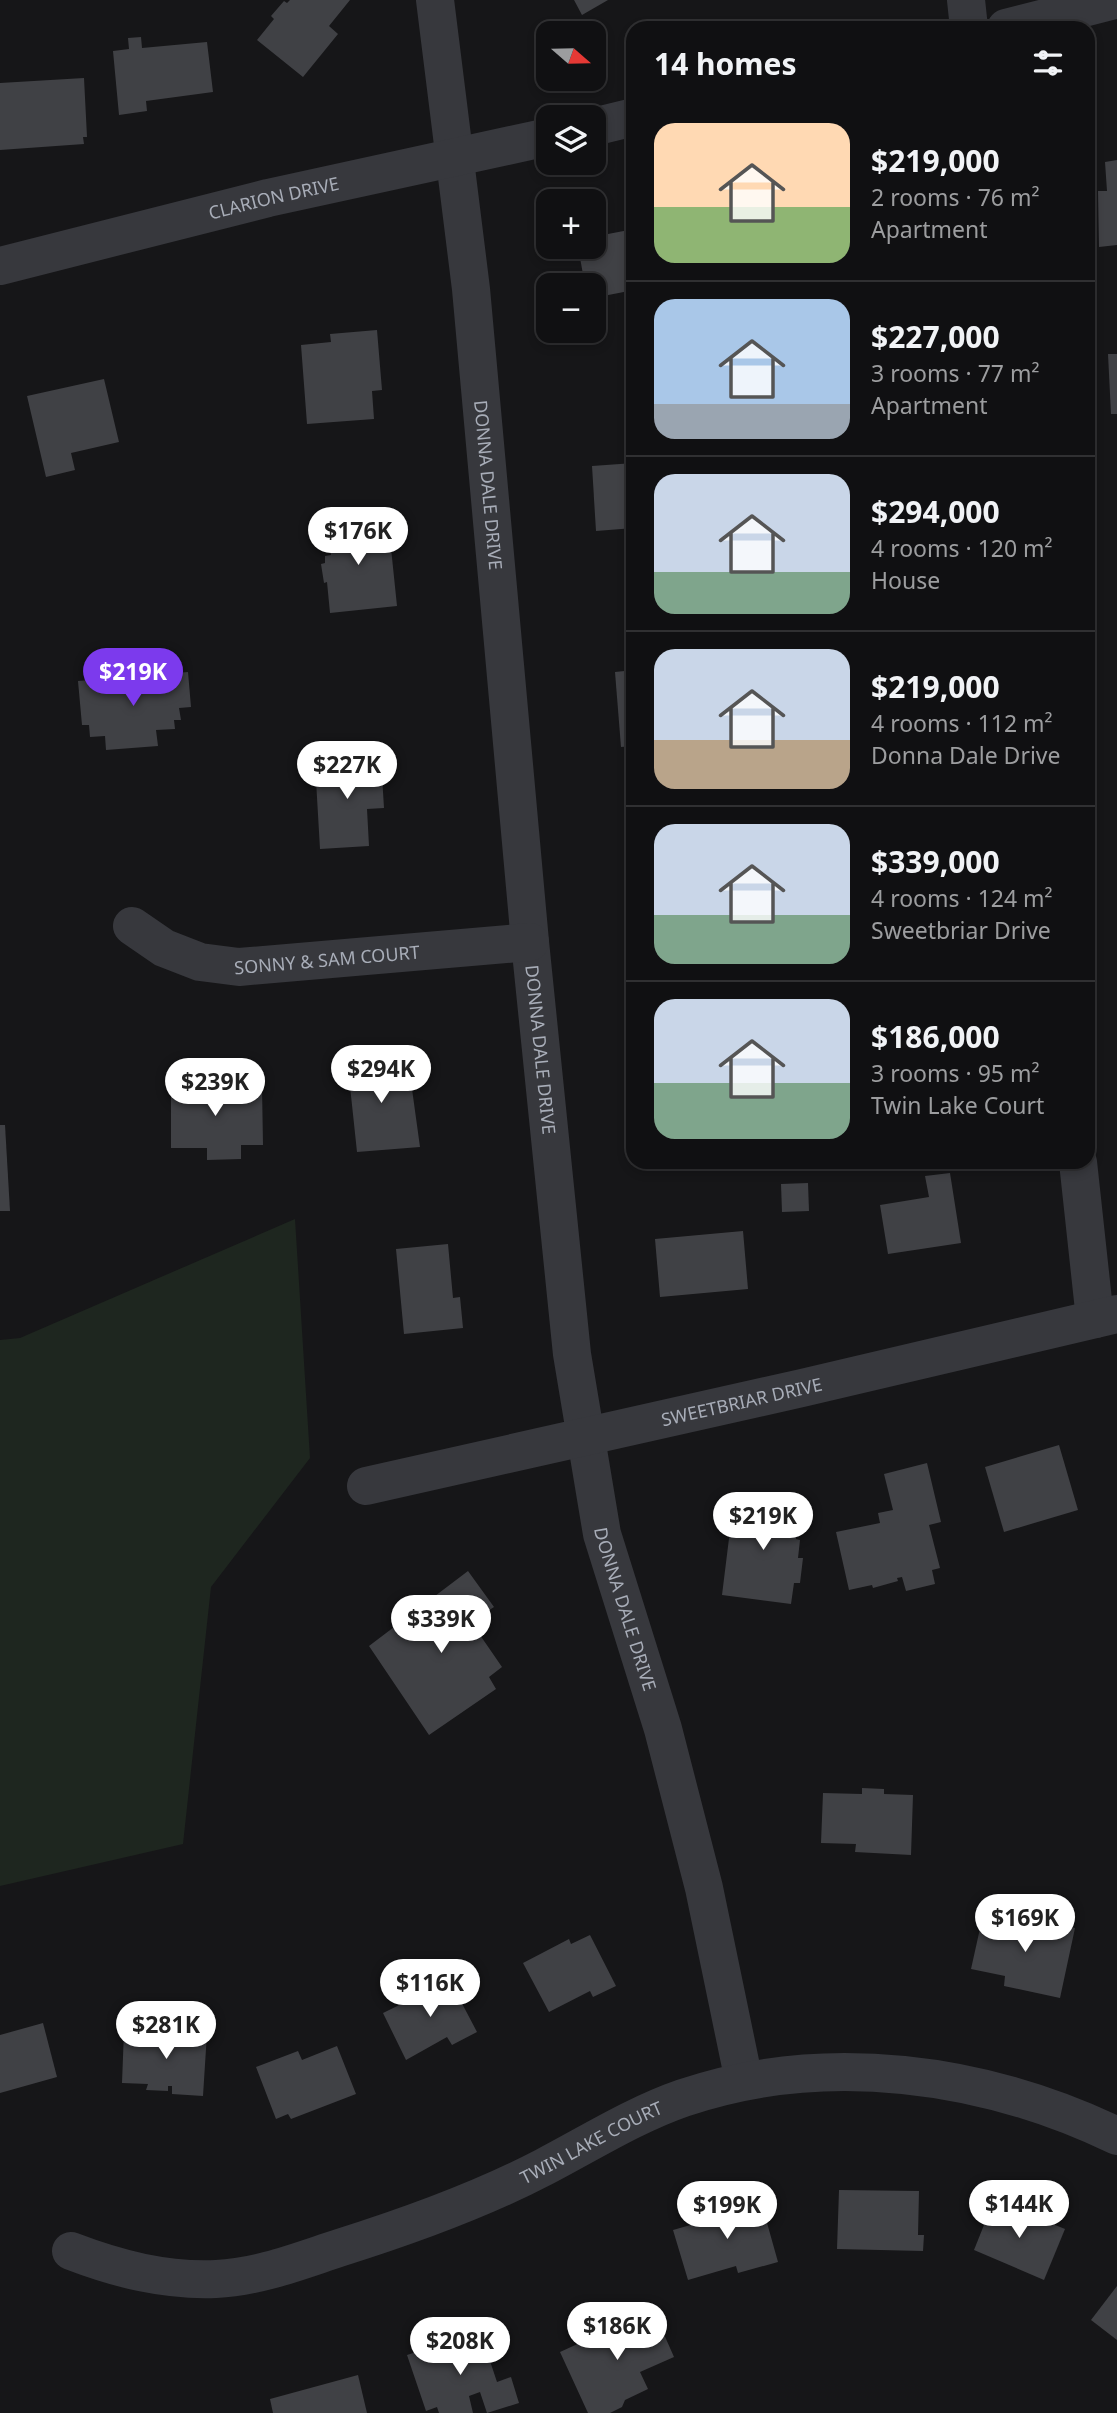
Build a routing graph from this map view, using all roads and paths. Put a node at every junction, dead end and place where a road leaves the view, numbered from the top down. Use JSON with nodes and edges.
{"nodes":[{"id":1,"x":435,"y":0,"type":"edge"},
{"id":2,"x":966,"y":0,"type":"edge"},
{"id":3,"x":1115,"y":0,"type":"edge"},
{"id":4,"x":968,"y":21,"type":"edge"},
{"id":5,"x":1033,"y":21,"type":"edge"},
{"id":6,"x":626,"y":119,"type":"edge"},
{"id":7,"x":606,"y":124,"type":"edge"},
{"id":8,"x":536,"y":140,"type":"edge"},
{"id":9,"x":455,"y":157,"type":"junction"},
{"id":10,"x":0,"y":266,"type":"edge"},
{"id":11,"x":132,"y":926,"type":"dead end"},
{"id":12,"x":530,"y":942,"type":"junction"},
{"id":13,"x":1079,"y":1169,"type":"edge"},
{"id":14,"x":1106,"y":1316,"type":"edge"},
{"id":15,"x":584,"y":1437,"type":"junction"},
{"id":16,"x":366,"y":1486,"type":"dead end"},
{"id":17,"x":744,"y":2081,"type":"junction"},
{"id":18,"x":1117,"y":2136,"type":"edge"},
{"id":19,"x":71,"y":2251,"type":"dead end"}],
"edges":[{"from":1,"to":9,"type":"street","name":"DONNA DALE DRIVE"},
{"from":2,"to":4,"type":"street"},
{"from":3,"to":5,"type":"street"},
{"from":6,"to":7,"type":"street"},
{"from":8,"to":9,"type":"street","name":"CLARION DRIVE"},
{"from":9,"to":10,"type":"street","name":"CLARION DRIVE"},
{"from":9,"to":12,"type":"street","name":"DONNA DALE DRIVE"},
{"from":11,"to":12,"type":"street","name":"SONNY & SAM COURT"},
{"from":12,"to":15,"type":"street","name":"DONNA DALE DRIVE"},
{"from":13,"to":14,"type":"street"},
{"from":14,"to":15,"type":"street","name":"SWEETBRIAR DRIVE"},
{"from":15,"to":16,"type":"street","name":"SWEETBRIAR DRIVE"},
{"from":15,"to":17,"type":"street","name":"DONNA DALE DRIVE"},
{"from":17,"to":18,"type":"street","name":"TWIN LAKE COURT"},
{"from":17,"to":19,"type":"street","name":"TWIN LAKE COURT"}]}
